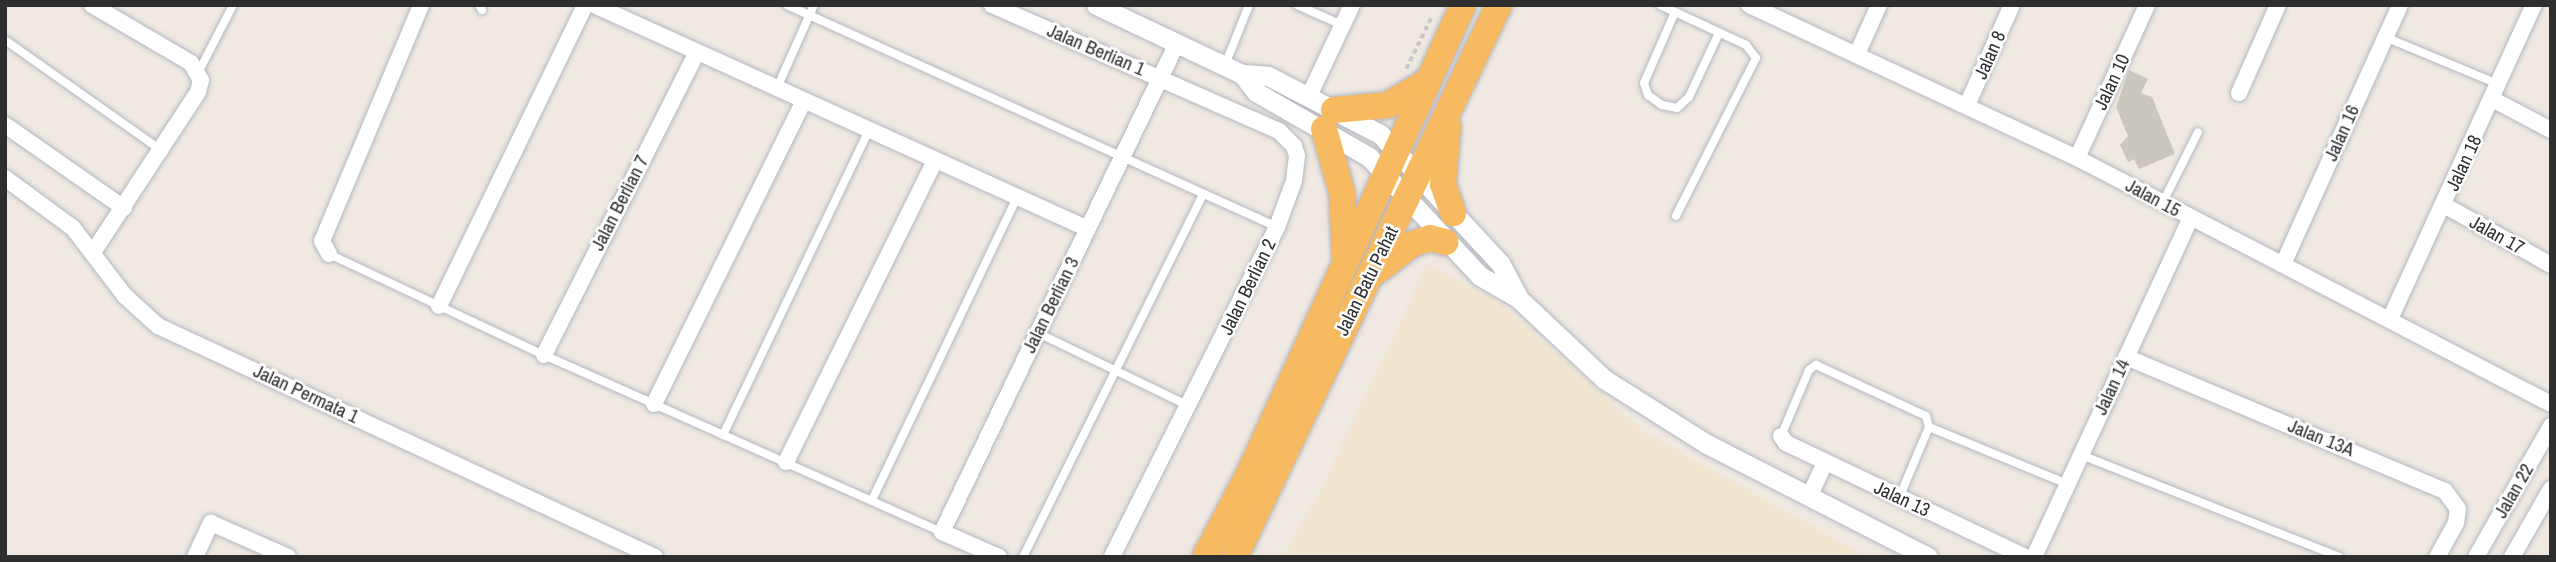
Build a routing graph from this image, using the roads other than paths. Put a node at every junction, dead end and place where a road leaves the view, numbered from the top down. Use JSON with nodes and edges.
{"nodes":[{"id":1,"x":92,"y":5,"type":"edge"},
{"id":2,"x":233,"y":5,"type":"edge"},
{"id":3,"x":421,"y":5,"type":"edge"},
{"id":4,"x":584,"y":5,"type":"edge"},
{"id":5,"x":594,"y":5,"type":"edge"},
{"id":6,"x":787,"y":5,"type":"edge"},
{"id":7,"x":814,"y":5,"type":"edge"},
{"id":8,"x":992,"y":5,"type":"edge"},
{"id":9,"x":1096,"y":5,"type":"edge"},
{"id":10,"x":1249,"y":5,"type":"edge"},
{"id":11,"x":1297,"y":5,"type":"edge"},
{"id":12,"x":1352,"y":5,"type":"edge"},
{"id":13,"x":1464,"y":5,"type":"edge"},
{"id":14,"x":1499,"y":5,"type":"edge"},
{"id":15,"x":1660,"y":5,"type":"edge"},
{"id":16,"x":1749,"y":5,"type":"edge"},
{"id":17,"x":1879,"y":5,"type":"edge"},
{"id":18,"x":2012,"y":5,"type":"edge"},
{"id":19,"x":2147,"y":5,"type":"edge"},
{"id":20,"x":2278,"y":5,"type":"edge"},
{"id":21,"x":2400,"y":5,"type":"edge"},
{"id":22,"x":2535,"y":5,"type":"edge"},
{"id":23,"x":1675,"y":12,"type":"junction"},
{"id":24,"x":810,"y":15,"type":"junction"},
{"id":25,"x":1342,"y":25,"type":"junction"},
{"id":26,"x":1719,"y":33,"type":"junction"},
{"id":27,"x":2385,"y":37,"type":"junction"},
{"id":28,"x":5,"y":40,"type":"edge"},
{"id":29,"x":1177,"y":43,"type":"junction"},
{"id":30,"x":696,"y":52,"type":"junction"},
{"id":31,"x":1857,"y":54,"type":"junction"},
{"id":32,"x":1234,"y":70,"type":"junction"},
{"id":33,"x":199,"y":71,"type":"junction"},
{"id":34,"x":1161,"y":78,"type":"junction"},
{"id":35,"x":1428,"y":81,"type":"junction"},
{"id":36,"x":777,"y":88,"type":"junction"},
{"id":37,"x":2239,"y":93,"type":"dead end"},
{"id":38,"x":2497,"y":93,"type":"junction"},
{"id":39,"x":1308,"y":96,"type":"junction"},
{"id":40,"x":1452,"y":100,"type":"junction"},
{"id":41,"x":804,"y":101,"type":"junction"},
{"id":42,"x":1967,"y":105,"type":"junction"},
{"id":43,"x":1329,"y":120,"type":"junction"},
{"id":44,"x":5,"y":125,"type":"edge"},
{"id":45,"x":869,"y":130,"type":"junction"},
{"id":46,"x":2551,"y":130,"type":"edge"},
{"id":47,"x":2198,"y":132,"type":"dead end"},
{"id":48,"x":161,"y":150,"type":"junction"},
{"id":49,"x":1122,"y":158,"type":"junction"},
{"id":50,"x":2077,"y":158,"type":"junction"},
{"id":51,"x":935,"y":160,"type":"junction"},
{"id":52,"x":1391,"y":163,"type":"junction"},
{"id":53,"x":1419,"y":174,"type":"junction"},
{"id":54,"x":5,"y":178,"type":"edge"},
{"id":55,"x":1203,"y":194,"type":"junction"},
{"id":56,"x":1017,"y":197,"type":"junction"},
{"id":57,"x":1407,"y":198,"type":"junction"},
{"id":58,"x":2163,"y":202,"type":"junction"},
{"id":59,"x":2444,"y":205,"type":"junction"},
{"id":60,"x":124,"y":208,"type":"junction"},
{"id":61,"x":1453,"y":213,"type":"junction"},
{"id":62,"x":1676,"y":216,"type":"dead end"},
{"id":63,"x":2191,"y":218,"type":"junction"},
{"id":64,"x":1277,"y":227,"type":"junction"},
{"id":65,"x":1088,"y":229,"type":"junction"},
{"id":66,"x":1445,"y":242,"type":"junction"},
{"id":67,"x":94,"y":251,"type":"junction"},
{"id":68,"x":329,"y":254,"type":"joint"},
{"id":69,"x":2284,"y":262,"type":"junction"},
{"id":70,"x":1345,"y":264,"type":"junction"},
{"id":71,"x":2551,"y":265,"type":"edge"},
{"id":72,"x":1370,"y":276,"type":"junction"},
{"id":73,"x":1518,"y":298,"type":"junction"},
{"id":74,"x":439,"y":306,"type":"junction"},
{"id":75,"x":2390,"y":319,"type":"junction"},
{"id":76,"x":1038,"y":333,"type":"junction"},
{"id":77,"x":544,"y":355,"type":"junction"},
{"id":78,"x":2126,"y":357,"type":"junction"},
{"id":79,"x":1115,"y":370,"type":"junction"},
{"id":80,"x":654,"y":404,"type":"junction"},
{"id":81,"x":2551,"y":404,"type":"edge"},
{"id":82,"x":1189,"y":406,"type":"junction"},
{"id":83,"x":2551,"y":426,"type":"edge"},
{"id":84,"x":1929,"y":427,"type":"junction"},
{"id":85,"x":723,"y":435,"type":"junction"},
{"id":86,"x":1782,"y":436,"type":"joint"},
{"id":87,"x":2081,"y":455,"type":"junction"},
{"id":88,"x":786,"y":462,"type":"junction"},
{"id":89,"x":1825,"y":463,"type":"junction"},
{"id":90,"x":2067,"y":484,"type":"junction"},
{"id":91,"x":2551,"y":489,"type":"edge"},
{"id":92,"x":1809,"y":497,"type":"junction"},
{"id":93,"x":1899,"y":498,"type":"junction"},
{"id":94,"x":872,"y":500,"type":"junction"},
{"id":95,"x":942,"y":532,"type":"junction"},
{"id":96,"x":269,"y":553,"type":"edge"},
{"id":97,"x":650,"y":556,"type":"edge"},
{"id":98,"x":195,"y":557,"type":"edge"},
{"id":99,"x":288,"y":557,"type":"edge"},
{"id":100,"x":999,"y":557,"type":"edge"},
{"id":101,"x":1023,"y":557,"type":"edge"},
{"id":102,"x":1112,"y":557,"type":"edge"},
{"id":103,"x":1205,"y":557,"type":"edge"},
{"id":104,"x":1235,"y":557,"type":"edge"},
{"id":105,"x":1928,"y":557,"type":"edge"},
{"id":106,"x":2025,"y":557,"type":"edge"},
{"id":107,"x":2034,"y":557,"type":"edge"},
{"id":108,"x":2340,"y":557,"type":"edge"},
{"id":109,"x":2437,"y":557,"type":"edge"},
{"id":110,"x":2476,"y":557,"type":"edge"},
{"id":111,"x":2512,"y":557,"type":"edge"}],
"edges":[{"from":1,"to":33,"type":"street"},
{"from":2,"to":33,"type":"lane"},
{"from":3,"to":68,"type":"street"},
{"from":4,"to":74,"type":"street"},
{"from":5,"to":30,"type":"street"},
{"from":6,"to":24,"type":"lane"},
{"from":7,"to":24,"type":"lane"},
{"from":8,"to":34,"type":"street","name":"Jalan Berlian 1"},
{"from":9,"to":29,"type":"street"},
{"from":10,"to":32,"type":"lane"},
{"from":11,"to":25,"type":"lane"},
{"from":12,"to":25,"type":"street"},
{"from":13,"to":35,"type":"highway","name":"Jalan Batu Pahat"},
{"from":14,"to":40,"type":"highway","name":"Jalan Batu Pahat"},
{"from":15,"to":23,"type":"lane"},
{"from":16,"to":31,"type":"street","name":"Jalan 15"},
{"from":17,"to":31,"type":"street"},
{"from":18,"to":42,"type":"street","name":"Jalan 8"},
{"from":19,"to":50,"type":"street","name":"Jalan 10"},
{"from":20,"to":37,"type":"street"},
{"from":21,"to":27,"type":"street","name":"Jalan 16"},
{"from":22,"to":38,"type":"street","name":"Jalan 18"},
{"from":23,"to":26,"type":"lane"},
{"from":23,"to":26,"type":"lane"},
{"from":24,"to":36,"type":"lane"},
{"from":24,"to":49,"type":"lane"},
{"from":25,"to":39,"type":"street"},
{"from":26,"to":62,"type":"lane"},
{"from":27,"to":38,"type":"lane"},
{"from":27,"to":69,"type":"street","name":"Jalan 16"},
{"from":28,"to":48,"type":"lane"},
{"from":29,"to":32,"type":"street"},
{"from":29,"to":34,"type":"street","name":"Jalan Berlian 3"},
{"from":30,"to":36,"type":"street"},
{"from":30,"to":77,"type":"street","name":"Jalan Berlian 7"},
{"from":31,"to":42,"type":"street","name":"Jalan 15"},
{"from":32,"to":39,"type":"street"},
{"from":32,"to":43,"type":"street"},
{"from":33,"to":48,"type":"street"},
{"from":34,"to":49,"type":"street","name":"Jalan Berlian 3"},
{"from":34,"to":64,"type":"street","name":"Jalan Berlian 2"},
{"from":35,"to":43,"type":"highway"},
{"from":35,"to":52,"type":"highway","name":"Jalan Batu Pahat"},
{"from":36,"to":41,"type":"street"},
{"from":38,"to":46,"type":"street"},
{"from":38,"to":59,"type":"street","name":"Jalan 18"},
{"from":39,"to":43,"type":"street"},
{"from":40,"to":53,"type":"highway","name":"Jalan Batu Pahat"},
{"from":40,"to":61,"type":"highway"},
{"from":41,"to":45,"type":"street"},
{"from":41,"to":80,"type":"street"},
{"from":42,"to":50,"type":"street","name":"Jalan 15"},
{"from":43,"to":52,"type":"street"},
{"from":43,"to":70,"type":"highway"},
{"from":44,"to":60,"type":"street"},
{"from":45,"to":51,"type":"street"},
{"from":45,"to":85,"type":"lane"},
{"from":47,"to":58,"type":"lane"},
{"from":48,"to":60,"type":"street"},
{"from":49,"to":55,"type":"lane"},
{"from":49,"to":65,"type":"street","name":"Jalan Berlian 3"},
{"from":50,"to":58,"type":"street","name":"Jalan 15"},
{"from":51,"to":56,"type":"street"},
{"from":51,"to":88,"type":"street"},
{"from":52,"to":53,"type":"street"},
{"from":52,"to":57,"type":"street"},
{"from":52,"to":70,"type":"highway","name":"Jalan Batu Pahat"},
{"from":53,"to":57,"type":"highway","name":"Jalan Batu Pahat"},
{"from":53,"to":61,"type":"street"},
{"from":54,"to":67,"type":"street","name":"Jalan Permata 1"},
{"from":55,"to":64,"type":"lane"},
{"from":55,"to":79,"type":"lane"},
{"from":56,"to":65,"type":"street"},
{"from":56,"to":94,"type":"lane"},
{"from":57,"to":66,"type":"street"},
{"from":57,"to":72,"type":"highway","name":"Jalan Batu Pahat"},
{"from":58,"to":63,"type":"street","name":"Jalan 15"},
{"from":59,"to":71,"type":"street","name":"Jalan 17"},
{"from":59,"to":75,"type":"street","name":"Jalan 18"},
{"from":60,"to":67,"type":"street"},
{"from":61,"to":73,"type":"street"},
{"from":63,"to":69,"type":"street","name":"Jalan 15"},
{"from":63,"to":78,"type":"street","name":"Jalan 14"},
{"from":64,"to":82,"type":"street","name":"Jalan Berlian 2"},
{"from":65,"to":76,"type":"street","name":"Jalan Berlian 3"},
{"from":66,"to":72,"type":"highway"},
{"from":66,"to":73,"type":"street"},
{"from":67,"to":97,"type":"street","name":"Jalan Permata 1"},
{"from":68,"to":74,"type":"lane"},
{"from":69,"to":75,"type":"street","name":"Jalan 15"},
{"from":70,"to":103,"type":"highway","name":"Jalan Batu Pahat"},
{"from":72,"to":104,"type":"highway","name":"Jalan Batu Pahat"},
{"from":73,"to":92,"type":"street"},
{"from":74,"to":77,"type":"lane"},
{"from":75,"to":81,"type":"street","name":"Jalan 15"},
{"from":76,"to":79,"type":"lane"},
{"from":76,"to":95,"type":"street","name":"Jalan Berlian 3"},
{"from":77,"to":80,"type":"lane"},
{"from":78,"to":87,"type":"street","name":"Jalan 14"},
{"from":78,"to":109,"type":"street","name":"Jalan 13A"},
{"from":79,"to":82,"type":"lane"},
{"from":79,"to":101,"type":"lane"},
{"from":80,"to":85,"type":"lane"},
{"from":82,"to":102,"type":"street","name":"Jalan Berlian 2"},
{"from":83,"to":110,"type":"street","name":"Jalan 22"},
{"from":84,"to":86,"type":"lane"},
{"from":84,"to":90,"type":"lane"},
{"from":84,"to":93,"type":"lane"},
{"from":85,"to":88,"type":"lane"},
{"from":86,"to":89,"type":"street","name":"Jalan 13"},
{"from":87,"to":90,"type":"street","name":"Jalan 14"},
{"from":87,"to":108,"type":"lane"},
{"from":88,"to":94,"type":"lane"},
{"from":89,"to":92,"type":"street"},
{"from":89,"to":93,"type":"street","name":"Jalan 13"},
{"from":90,"to":107,"type":"street","name":"Jalan 14"},
{"from":91,"to":111,"type":"street"},
{"from":92,"to":105,"type":"street"},
{"from":93,"to":106,"type":"street","name":"Jalan 13"},
{"from":94,"to":95,"type":"lane"},
{"from":95,"to":100,"type":"street"},
{"from":96,"to":98,"type":"street"},
{"from":96,"to":99,"type":"street"}]}
